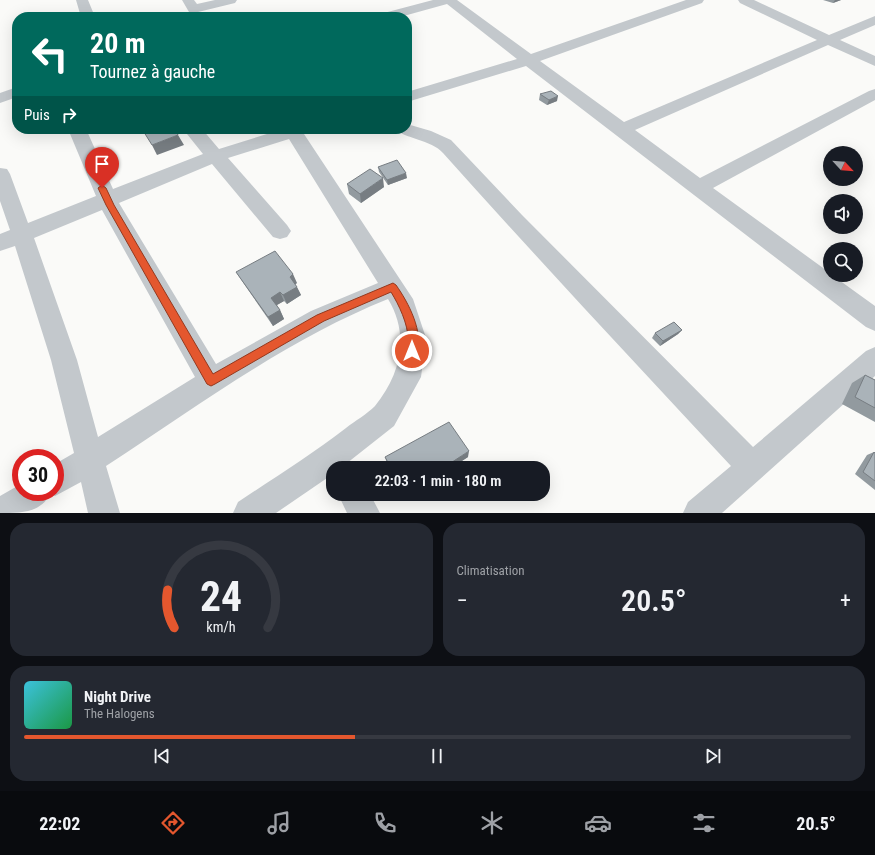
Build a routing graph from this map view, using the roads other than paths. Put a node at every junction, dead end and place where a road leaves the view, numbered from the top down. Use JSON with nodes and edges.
{"nodes":[{"id":1,"x":82,"y":0,"type":"edge"},
{"id":2,"x":188,"y":0,"type":"edge"},
{"id":3,"x":231,"y":0,"type":"edge"},
{"id":4,"x":448,"y":0,"type":"edge"},
{"id":5,"x":698,"y":0,"type":"edge"},
{"id":6,"x":744,"y":0,"type":"edge"},
{"id":7,"x":86,"y":12,"type":"edge"},
{"id":8,"x":404,"y":12,"type":"edge"},
{"id":9,"x":875,"y":20,"type":"edge"},
{"id":10,"x":829,"y":40,"type":"junction"},
{"id":11,"x":529,"y":60,"type":"junction"},
{"id":12,"x":875,"y":62,"type":"edge"},
{"id":13,"x":12,"y":94,"type":"edge"},
{"id":14,"x":875,"y":94,"type":"edge"},
{"id":15,"x":412,"y":95,"type":"edge"},
{"id":16,"x":0,"y":98,"type":"edge"},
{"id":17,"x":622,"y":129,"type":"junction"},
{"id":18,"x":412,"y":131,"type":"edge"},
{"id":19,"x":79,"y":134,"type":"edge"},
{"id":20,"x":196,"y":134,"type":"edge"},
{"id":21,"x":285,"y":134,"type":"edge"},
{"id":22,"x":300,"y":134,"type":"edge"},
{"id":23,"x":215,"y":156,"type":"junction"},
{"id":24,"x":0,"y":174,"type":"edge"},
{"id":25,"x":699,"y":187,"type":"junction"},
{"id":26,"x":107,"y":199,"type":"junction"},
{"id":27,"x":280,"y":231,"type":"dead end"},
{"id":28,"x":11,"y":238,"type":"edge"},
{"id":29,"x":393,"y":287,"type":"junction"},
{"id":30,"x":875,"y":320,"type":"edge"},
{"id":31,"x":875,"y":359,"type":"edge"},
{"id":32,"x":211,"y":380,"type":"junction"},
{"id":33,"x":91,"y":459,"type":"junction"},
{"id":34,"x":336,"y":461,"type":"edge"},
{"id":35,"x":326,"y":467,"type":"edge"},
{"id":36,"x":752,"y":467,"type":"junction"},
{"id":37,"x":64,"y":476,"type":"edge"},
{"id":38,"x":21,"y":501,"type":"edge"},
{"id":39,"x":357,"y":501,"type":"edge"},
{"id":40,"x":1,"y":513,"type":"edge"},
{"id":41,"x":104,"y":513,"type":"edge"},
{"id":42,"x":249,"y":513,"type":"edge"},
{"id":43,"x":364,"y":513,"type":"edge"},
{"id":44,"x":699,"y":513,"type":"edge"}],
"edges":[{"from":1,"to":7,"type":"street"},
{"from":2,"to":3,"type":"street"},
{"from":4,"to":8,"type":"street"},
{"from":4,"to":11,"type":"street"},
{"from":5,"to":11,"type":"street"},
{"from":6,"to":10,"type":"street"},
{"from":9,"to":10,"type":"street"},
{"from":10,"to":12,"type":"street"},
{"from":10,"to":17,"type":"street"},
{"from":11,"to":15,"type":"street"},
{"from":11,"to":17,"type":"street"},
{"from":13,"to":16,"type":"street"},
{"from":14,"to":25,"type":"street"},
{"from":17,"to":25,"type":"street"},
{"from":18,"to":36,"type":"street"},
{"from":19,"to":26,"type":"street"},
{"from":20,"to":23,"type":"street"},
{"from":21,"to":23,"type":"street"},
{"from":22,"to":29,"type":"street"},
{"from":23,"to":26,"type":"street"},
{"from":23,"to":27,"type":"street"},
{"from":24,"to":28,"type":"street"},
{"from":25,"to":30,"type":"street"},
{"from":26,"to":28,"type":"street"},
{"from":26,"to":32,"type":"street"},
{"from":28,"to":33,"type":"street"},
{"from":29,"to":32,"type":"street"},
{"from":29,"to":34,"type":"street"},
{"from":31,"to":36,"type":"street"},
{"from":32,"to":33,"type":"street"},
{"from":33,"to":37,"type":"street"},
{"from":33,"to":41,"type":"street"},
{"from":35,"to":42,"type":"street"},
{"from":36,"to":44,"type":"street"},
{"from":38,"to":40,"type":"street"},
{"from":39,"to":43,"type":"street"}]}
